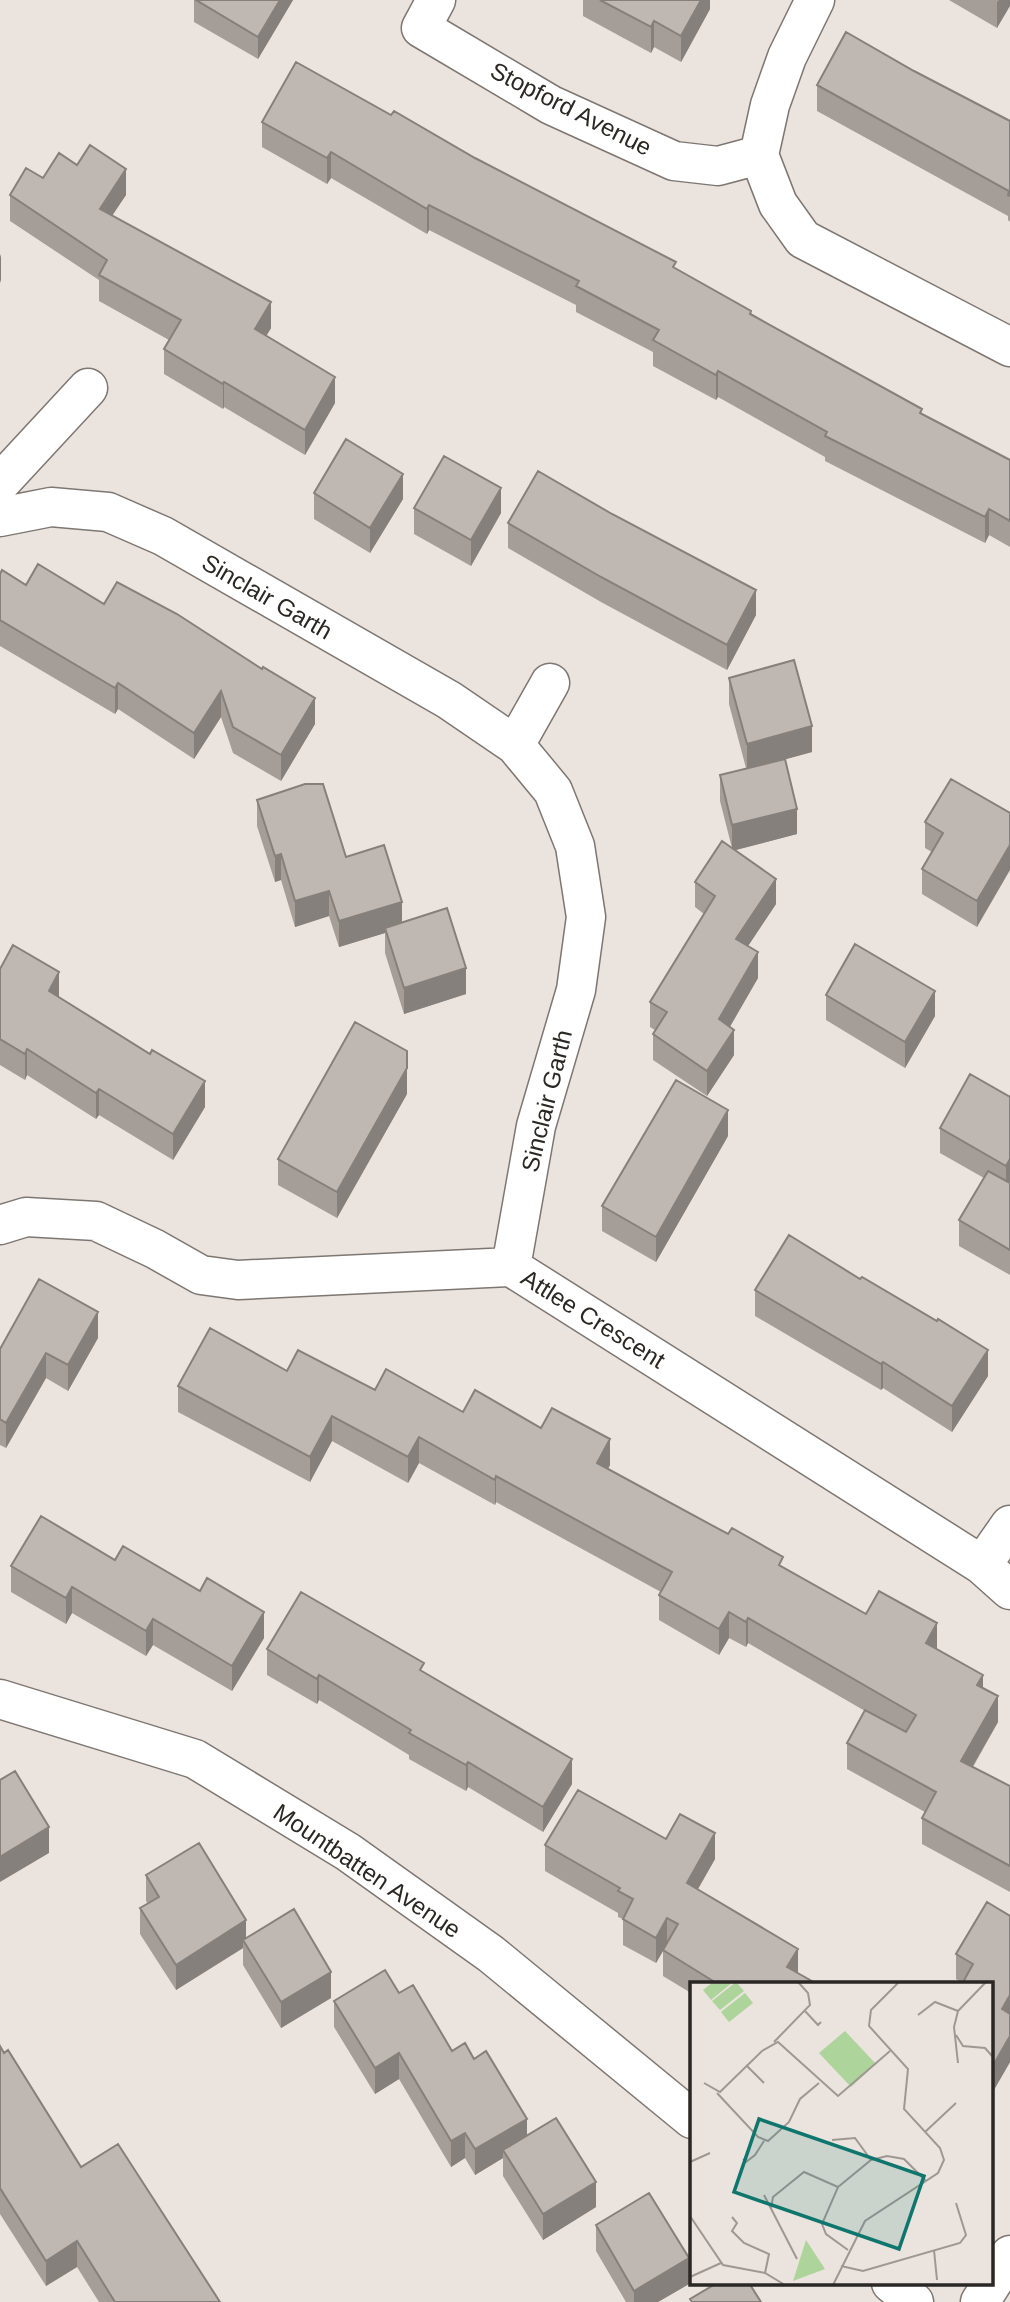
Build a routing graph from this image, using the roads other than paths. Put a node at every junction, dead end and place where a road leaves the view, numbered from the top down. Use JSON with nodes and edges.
{"nodes":[{"id":1,"x":436,"y":0,"type":"edge"},
{"id":2,"x":815,"y":0,"type":"edge"},
{"id":3,"x":759,"y":155,"type":"junction"},
{"id":4,"x":1010,"y":347,"type":"edge"},
{"id":5,"x":88,"y":388,"type":"dead end"},
{"id":6,"x":0,"y":483,"type":"edge"},
{"id":7,"x":0,"y":517,"type":"edge"},
{"id":8,"x":550,"y":683,"type":"dead end"},
{"id":9,"x":515,"y":745,"type":"junction"},
{"id":10,"x":0,"y":1225,"type":"edge"},
{"id":11,"x":511,"y":1267,"type":"junction"},
{"id":12,"x":1010,"y":1525,"type":"edge"},
{"id":13,"x":982,"y":1565,"type":"junction"},
{"id":14,"x":1010,"y":1590,"type":"edge"},
{"id":15,"x":0,"y":1699,"type":"edge"},
{"id":16,"x":690,"y":2118,"type":"edge"},
{"id":17,"x":1010,"y":2255,"type":"edge"},
{"id":18,"x":992,"y":2283,"type":"edge"},
{"id":19,"x":892,"y":2284,"type":"edge"},
{"id":20,"x":991,"y":2284,"type":"edge"},
{"id":21,"x":914,"y":2302,"type":"edge"},
{"id":22,"x":980,"y":2302,"type":"edge"}],
"edges":[{"from":1,"to":3,"type":"street","name":"Stopford Avenue"},
{"from":2,"to":3,"type":"street"},
{"from":3,"to":4,"type":"street"},
{"from":5,"to":6,"type":"street"},
{"from":7,"to":9,"type":"street","name":"Sinclair Garth"},
{"from":8,"to":9,"type":"street"},
{"from":9,"to":11,"type":"street","name":"Sinclair Garth"},
{"from":10,"to":11,"type":"street","name":"Attlee Crescent"},
{"from":11,"to":13,"type":"street","name":"Attlee Crescent"},
{"from":12,"to":13,"type":"street"},
{"from":13,"to":14,"type":"street","name":"Attlee Crescent"},
{"from":15,"to":16,"type":"street","name":"Mountbatten Avenue"},
{"from":17,"to":18,"type":"street"},
{"from":19,"to":21,"type":"street"},
{"from":20,"to":22,"type":"street"}]}
